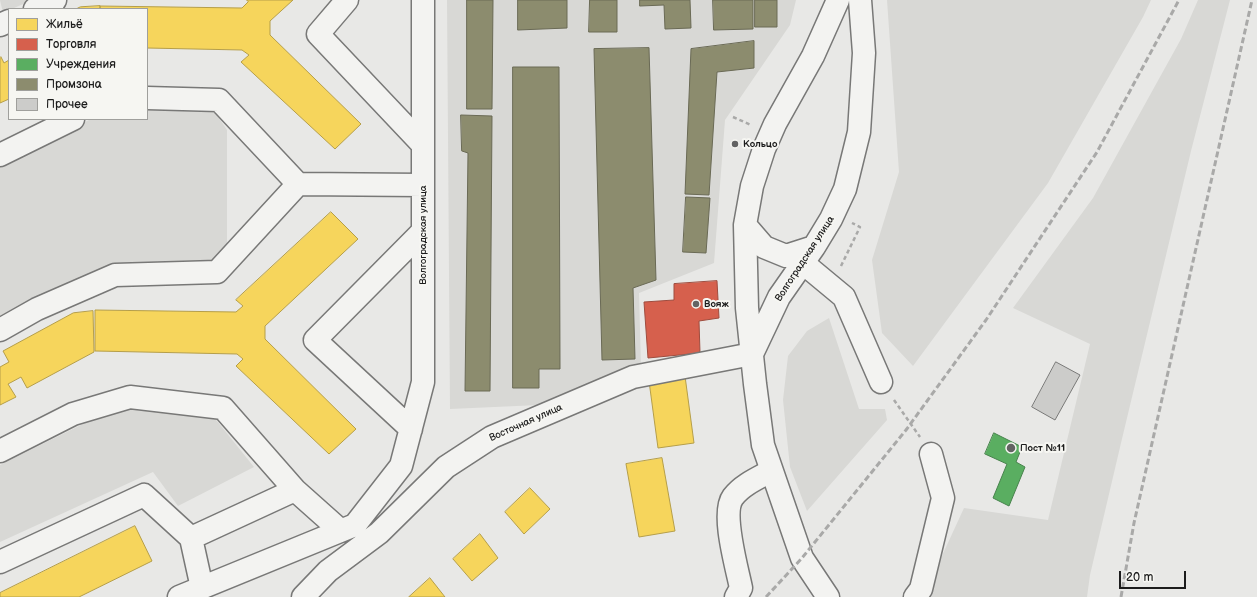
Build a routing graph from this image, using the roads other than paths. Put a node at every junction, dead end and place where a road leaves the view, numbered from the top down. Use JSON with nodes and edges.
{"nodes":[{"id":1,"x":55,"y":0,"type":"edge"},
{"id":2,"x":347,"y":0,"type":"edge"},
{"id":3,"x":423,"y":0,"type":"edge"},
{"id":4,"x":838,"y":0,"type":"edge"},
{"id":5,"x":860,"y":0,"type":"edge"},
{"id":6,"x":37,"y":8,"type":"edge"},
{"id":7,"x":148,"y":98,"type":"edge"},
{"id":8,"x":71,"y":120,"type":"edge"},
{"id":9,"x":423,"y":145,"type":"junction"},
{"id":10,"x":0,"y":155,"type":"edge"},
{"id":11,"x":298,"y":184,"type":"junction"},
{"id":12,"x":423,"y":185,"type":"junction"},
{"id":13,"x":745,"y":225,"type":"junction"},
{"id":14,"x":423,"y":231,"type":"junction"},
{"id":15,"x":809,"y":255,"type":"junction"},
{"id":16,"x":0,"y":330,"type":"edge"},
{"id":17,"x":752,"y":354,"type":"junction"},
{"id":18,"x":881,"y":382,"type":"road end"},
{"id":19,"x":411,"y":429,"type":"junction"},
{"id":20,"x":0,"y":451,"type":"edge"},
{"id":21,"x":932,"y":454,"type":"road end"},
{"id":22,"x":771,"y":471,"type":"junction"},
{"id":23,"x":295,"y":490,"type":"junction"},
{"id":24,"x":341,"y":531,"type":"junction"},
{"id":25,"x":190,"y":538,"type":"junction"},
{"id":26,"x":0,"y":562,"type":"edge"},
{"id":27,"x":202,"y":588,"type":"junction"},
{"id":28,"x":179,"y":597,"type":"edge"},
{"id":29,"x":303,"y":597,"type":"edge"},
{"id":30,"x":736,"y":597,"type":"edge"},
{"id":31,"x":828,"y":597,"type":"edge"},
{"id":32,"x":915,"y":597,"type":"edge"}],
"edges":[{"from":1,"to":6,"type":"street"},
{"from":2,"to":9,"type":"street"},
{"from":3,"to":9,"type":"street","name":"Волгоградская улица"},
{"from":4,"to":13,"type":"street"},
{"from":5,"to":15,"type":"street","name":"Волгоградская улица"},
{"from":7,"to":11,"type":"street"},
{"from":8,"to":10,"type":"street"},
{"from":9,"to":12,"type":"street","name":"Волгоградская улица"},
{"from":11,"to":12,"type":"street"},
{"from":11,"to":16,"type":"street"},
{"from":12,"to":14,"type":"street","name":"Волгоградская улица"},
{"from":13,"to":15,"type":"street"},
{"from":13,"to":17,"type":"street"},
{"from":14,"to":19,"type":"street","name":"Волгоградская улица"},
{"from":14,"to":19,"type":"street"},
{"from":15,"to":17,"type":"street","name":"Волгоградская улица"},
{"from":15,"to":18,"type":"street"},
{"from":17,"to":22,"type":"street"},
{"from":17,"to":29,"type":"street","name":"Восточная улица"},
{"from":19,"to":24,"type":"street","name":"Волгоградская улица"},
{"from":20,"to":23,"type":"street"},
{"from":21,"to":32,"type":"street"},
{"from":22,"to":30,"type":"street"},
{"from":22,"to":31,"type":"street"},
{"from":23,"to":24,"type":"street"},
{"from":23,"to":25,"type":"street"},
{"from":24,"to":27,"type":"street"},
{"from":25,"to":26,"type":"street"},
{"from":25,"to":27,"type":"street"},
{"from":27,"to":28,"type":"street"}]}
